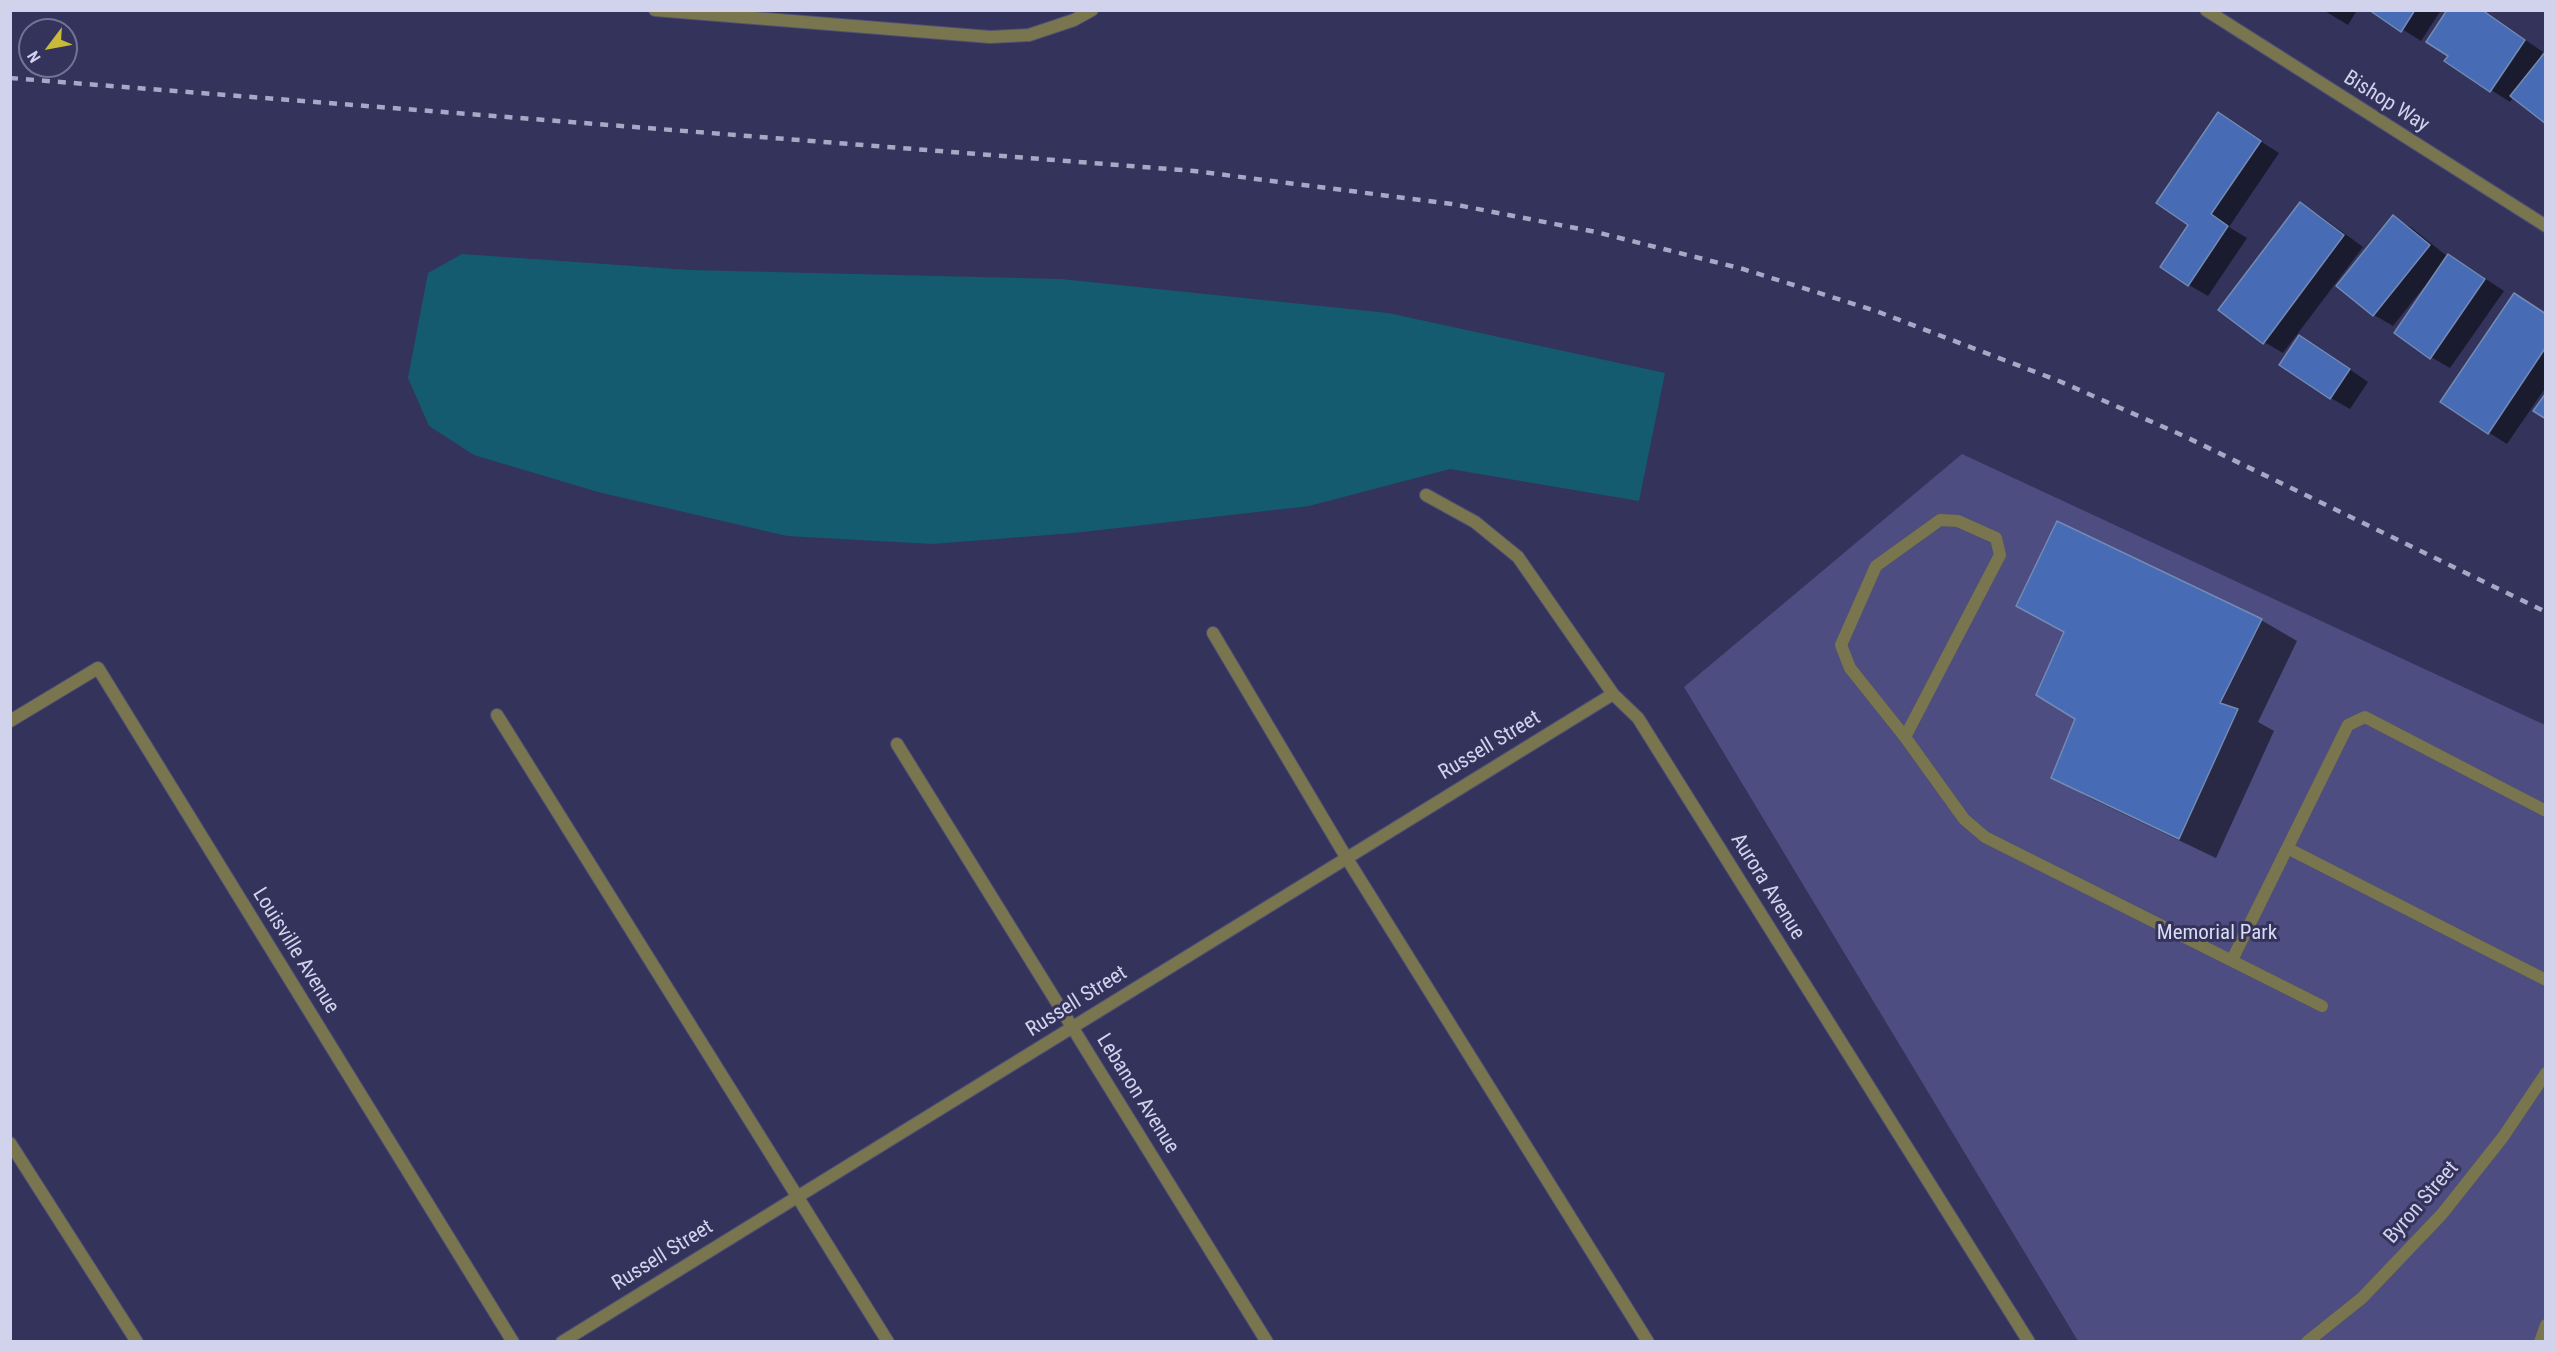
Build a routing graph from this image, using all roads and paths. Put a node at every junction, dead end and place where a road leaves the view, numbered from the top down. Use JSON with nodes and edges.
{"nodes":[{"id":1,"x":655,"y":10,"type":"edge"},
{"id":2,"x":1092,"y":10,"type":"edge"},
{"id":3,"x":2206,"y":10,"type":"edge"},
{"id":4,"x":2546,"y":226,"type":"edge"},
{"id":5,"x":1426,"y":495,"type":"dead end"},
{"id":6,"x":1213,"y":633,"type":"dead end"},
{"id":7,"x":1613,"y":694,"type":"junction"},
{"id":8,"x":497,"y":715,"type":"dead end"},
{"id":9,"x":10,"y":721,"type":"edge"},
{"id":10,"x":1905,"y":737,"type":"junction"},
{"id":11,"x":897,"y":744,"type":"dead end"},
{"id":12,"x":2546,"y":811,"type":"edge"},
{"id":13,"x":2289,"y":849,"type":"junction"},
{"id":14,"x":1346,"y":857,"type":"junction"},
{"id":15,"x":2232,"y":960,"type":"junction"},
{"id":16,"x":2546,"y":980,"type":"edge"},
{"id":17,"x":2322,"y":1006,"type":"dead end"},
{"id":18,"x":1073,"y":1028,"type":"junction"},
{"id":19,"x":2546,"y":1073,"type":"edge"},
{"id":20,"x":10,"y":1143,"type":"edge"},
{"id":21,"x":798,"y":1196,"type":"junction"},
{"id":22,"x":2546,"y":1325,"type":"edge"},
{"id":23,"x":137,"y":1341,"type":"edge"},
{"id":24,"x":513,"y":1341,"type":"edge"},
{"id":25,"x":562,"y":1341,"type":"edge"},
{"id":26,"x":888,"y":1341,"type":"edge"},
{"id":27,"x":1267,"y":1341,"type":"edge"},
{"id":28,"x":1648,"y":1341,"type":"edge"},
{"id":29,"x":2029,"y":1341,"type":"edge"},
{"id":30,"x":2307,"y":1341,"type":"edge"},
{"id":31,"x":2540,"y":1341,"type":"edge"}],
"edges":[{"from":1,"to":2,"type":"street"},
{"from":3,"to":4,"type":"street","name":"Bishop Way"},
{"from":5,"to":7,"type":"street","name":"Aurora Avenue"},
{"from":6,"to":14,"type":"street"},
{"from":7,"to":14,"type":"street","name":"Russell Street"},
{"from":7,"to":29,"type":"street","name":"Aurora Avenue"},
{"from":8,"to":21,"type":"street"},
{"from":9,"to":24,"type":"street","name":"Louisville Avenue"},
{"from":10,"to":10,"type":"street"},
{"from":10,"to":15,"type":"street"},
{"from":11,"to":18,"type":"street","name":"Lebanon Avenue"},
{"from":12,"to":13,"type":"street"},
{"from":13,"to":15,"type":"street"},
{"from":13,"to":16,"type":"street"},
{"from":14,"to":18,"type":"street","name":"Russell Street"},
{"from":14,"to":28,"type":"street"},
{"from":15,"to":17,"type":"street"},
{"from":18,"to":21,"type":"street","name":"Russell Street"},
{"from":18,"to":27,"type":"street","name":"Lebanon Avenue"},
{"from":19,"to":30,"type":"street","name":"Byron Street"},
{"from":20,"to":23,"type":"street"},
{"from":21,"to":25,"type":"street","name":"Russell Street"},
{"from":21,"to":26,"type":"street"},
{"from":22,"to":31,"type":"street"}]}
